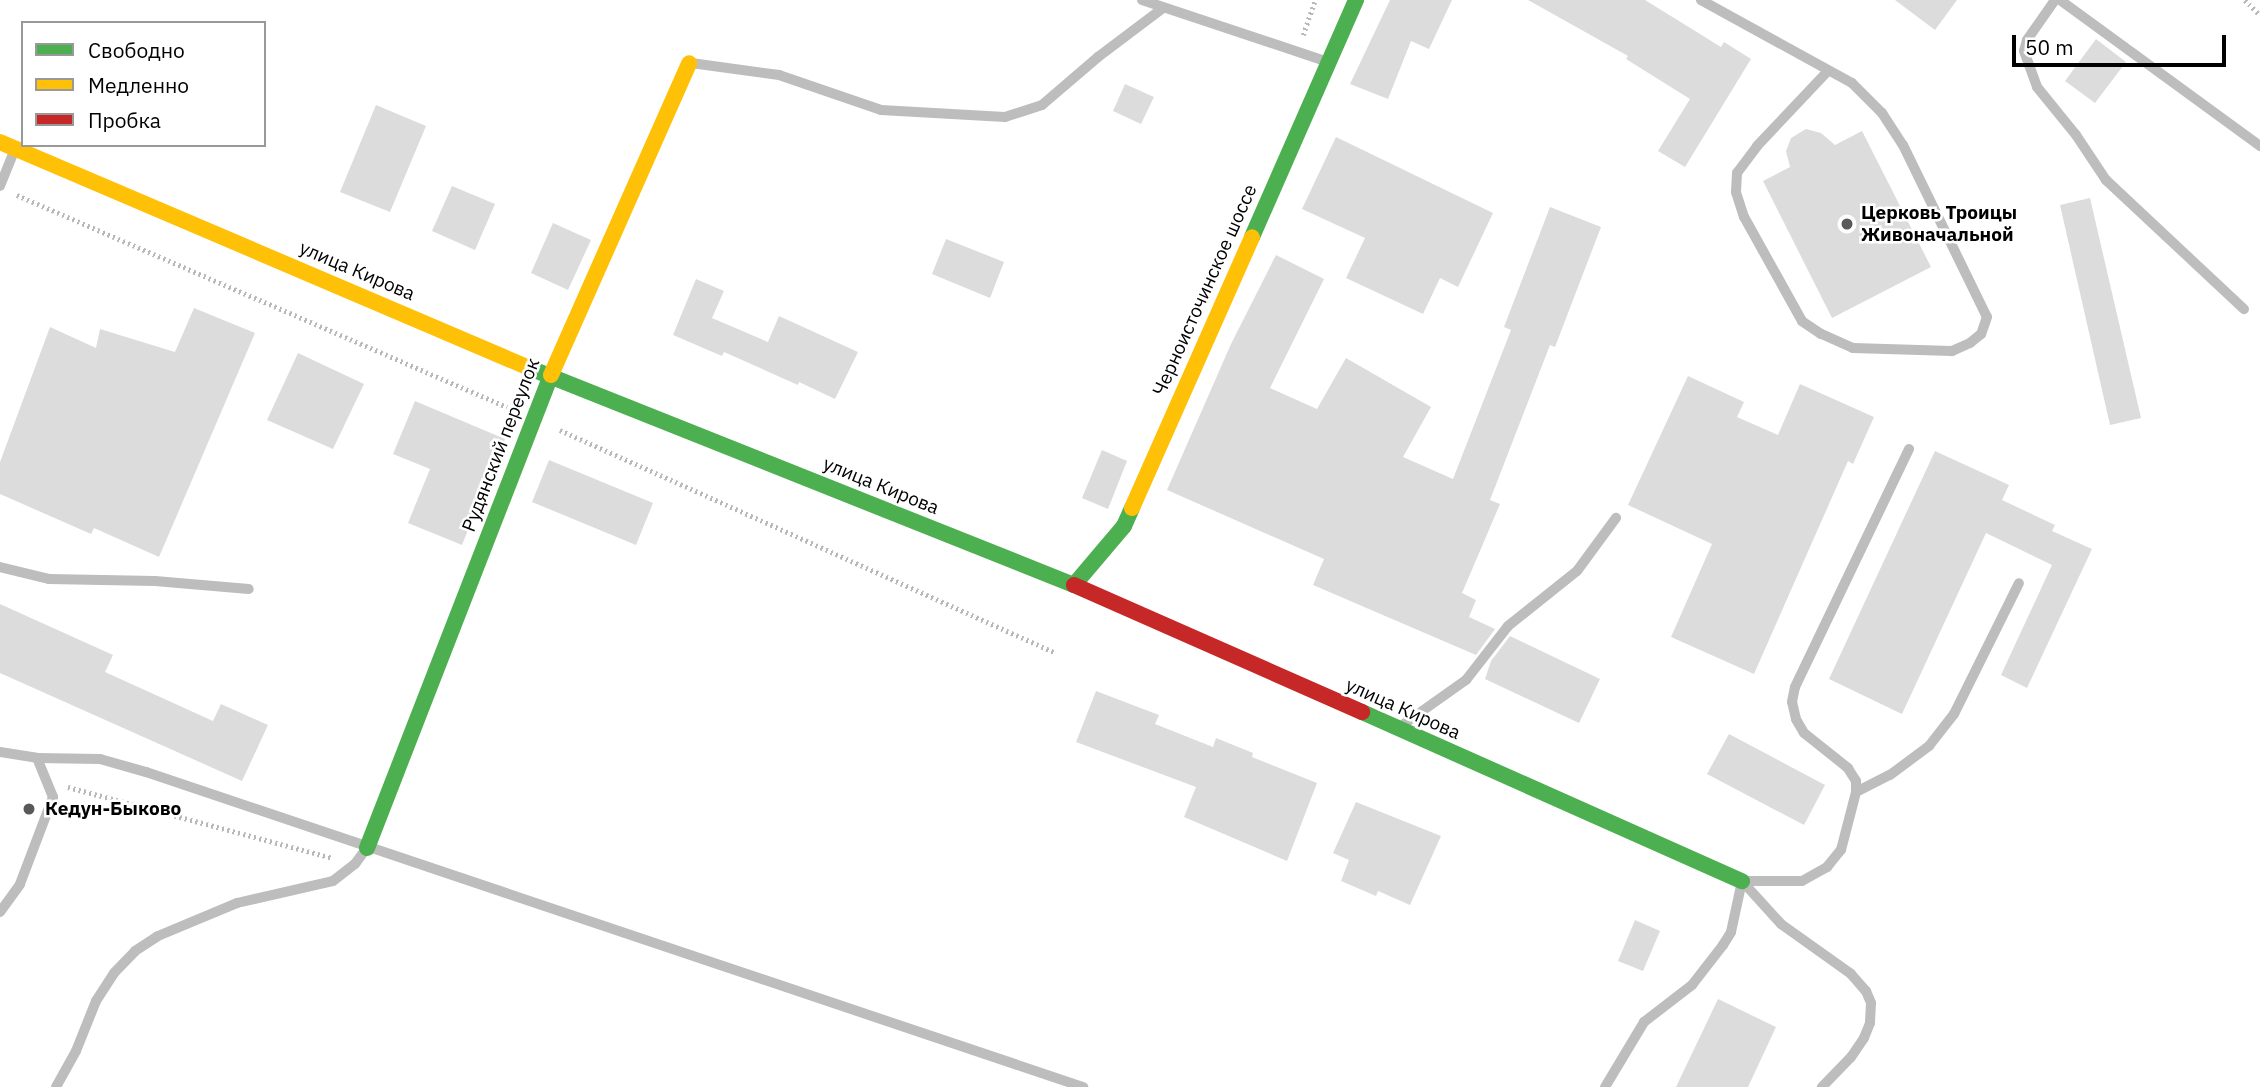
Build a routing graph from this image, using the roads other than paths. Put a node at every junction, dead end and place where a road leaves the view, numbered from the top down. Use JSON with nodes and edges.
{"nodes":[{"id":1,"x":1142,"y":0,"type":"edge"},
{"id":2,"x":1356,"y":0,"type":"edge"},
{"id":3,"x":1701,"y":0,"type":"edge"},
{"id":4,"x":2055,"y":0,"type":"edge"},
{"id":5,"x":2060,"y":0,"type":"edge"},
{"id":6,"x":1163,"y":9,"type":"junction"},
{"id":7,"x":689,"y":63,"type":"joint"},
{"id":8,"x":1331,"y":63,"type":"junction"},
{"id":9,"x":1828,"y":71,"type":"junction"},
{"id":10,"x":8,"y":145,"type":"edge"},
{"id":11,"x":2260,"y":146,"type":"edge"},
{"id":12,"x":0,"y":186,"type":"edge"},
{"id":13,"x":2244,"y":309,"type":"dead end"},
{"id":14,"x":550,"y":377,"type":"junction"},
{"id":15,"x":1909,"y":449,"type":"dead end"},
{"id":16,"x":1616,"y":518,"type":"dead end"},
{"id":17,"x":0,"y":567,"type":"edge"},
{"id":18,"x":2019,"y":583,"type":"dead end"},
{"id":19,"x":1074,"y":585,"type":"junction"},
{"id":20,"x":249,"y":589,"type":"dead end"},
{"id":21,"x":1398,"y":729,"type":"junction"},
{"id":22,"x":0,"y":752,"type":"edge"},
{"id":23,"x":37,"y":758,"type":"junction"},
{"id":24,"x":1856,"y":792,"type":"junction"},
{"id":25,"x":367,"y":848,"type":"junction"},
{"id":26,"x":1742,"y":881,"type":"junction"},
{"id":27,"x":0,"y":912,"type":"edge"},
{"id":28,"x":56,"y":1087,"type":"edge"},
{"id":29,"x":1083,"y":1087,"type":"edge"},
{"id":30,"x":1605,"y":1087,"type":"edge"},
{"id":31,"x":1822,"y":1087,"type":"edge"}],
"edges":[{"from":1,"to":6,"type":"lane"},
{"from":2,"to":8,"type":"main road","name":"Черноисточинское шоссе"},
{"from":3,"to":9,"type":"lane"},
{"from":4,"to":13,"type":"lane"},
{"from":5,"to":11,"type":"lane"},
{"from":6,"to":7,"type":"lane"},
{"from":6,"to":8,"type":"lane"},
{"from":7,"to":14,"type":"main road","name":"Рудянский переулок"},
{"from":8,"to":19,"type":"main road","name":"Черноисточинское шоссе"},
{"from":9,"to":9,"type":"lane"},
{"from":10,"to":12,"type":"lane"},
{"from":10,"to":14,"type":"main road","name":"улица Кирова"},
{"from":14,"to":19,"type":"main road","name":"улица Кирова"},
{"from":14,"to":25,"type":"main road","name":"Рудянский переулок"},
{"from":15,"to":24,"type":"lane"},
{"from":16,"to":21,"type":"lane"},
{"from":17,"to":20,"type":"lane"},
{"from":18,"to":24,"type":"lane"},
{"from":19,"to":21,"type":"main road","name":"улица Кирова"},
{"from":21,"to":26,"type":"main road","name":"улица Кирова"},
{"from":22,"to":23,"type":"lane"},
{"from":23,"to":25,"type":"lane"},
{"from":23,"to":27,"type":"lane"},
{"from":24,"to":26,"type":"lane"},
{"from":25,"to":28,"type":"lane"},
{"from":25,"to":29,"type":"lane"},
{"from":26,"to":30,"type":"lane"},
{"from":26,"to":31,"type":"lane"}]}
